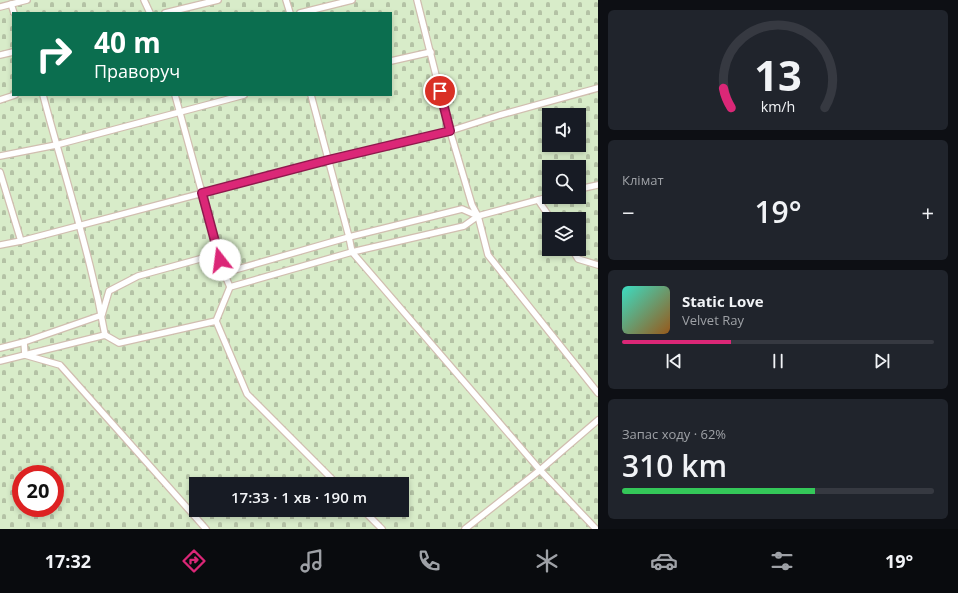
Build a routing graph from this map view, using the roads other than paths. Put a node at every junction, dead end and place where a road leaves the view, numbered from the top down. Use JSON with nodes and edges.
{"nodes":[{"id":1,"x":27,"y":0,"type":"edge"},
{"id":2,"x":144,"y":0,"type":"edge"},
{"id":3,"x":218,"y":0,"type":"edge"},
{"id":4,"x":286,"y":0,"type":"edge"},
{"id":5,"x":352,"y":0,"type":"edge"},
{"id":6,"x":417,"y":0,"type":"edge"},
{"id":7,"x":11,"y":4,"type":"junction"},
{"id":8,"x":0,"y":7,"type":"edge"},
{"id":9,"x":14,"y":12,"type":"edge"},
{"id":10,"x":150,"y":12,"type":"edge"},
{"id":11,"x":169,"y":12,"type":"edge"},
{"id":12,"x":290,"y":12,"type":"edge"},
{"id":13,"x":304,"y":12,"type":"edge"},
{"id":14,"x":12,"y":52,"type":"edge"},
{"id":15,"x":431,"y":52,"type":"junction"},
{"id":16,"x":0,"y":55,"type":"edge"},
{"id":17,"x":392,"y":61,"type":"edge"},
{"id":18,"x":598,"y":88,"type":"edge"},
{"id":19,"x":12,"y":96,"type":"edge"},
{"id":20,"x":43,"y":96,"type":"edge"},
{"id":21,"x":175,"y":96,"type":"edge"},
{"id":22,"x":240,"y":96,"type":"edge"},
{"id":23,"x":311,"y":96,"type":"edge"},
{"id":24,"x":0,"y":100,"type":"edge"},
{"id":25,"x":180,"y":111,"type":"junction"},
{"id":26,"x":450,"y":131,"type":"junction"},
{"id":27,"x":56,"y":145,"type":"junction"},
{"id":28,"x":0,"y":156,"type":"edge"},
{"id":29,"x":328,"y":160,"type":"junction"},
{"id":30,"x":0,"y":172,"type":"edge"},
{"id":31,"x":598,"y":185,"type":"edge"},
{"id":32,"x":586,"y":188,"type":"edge"},
{"id":33,"x":202,"y":193,"type":"junction"},
{"id":34,"x":542,"y":199,"type":"edge"},
{"id":35,"x":538,"y":200,"type":"junction"},
{"id":36,"x":546,"y":212,"type":"edge"},
{"id":37,"x":478,"y":216,"type":"junction"},
{"id":38,"x":80,"y":225,"type":"junction"},
{"id":39,"x":349,"y":237,"type":"junction"},
{"id":40,"x":21,"y":241,"type":"junction"},
{"id":41,"x":0,"y":245,"type":"edge"},
{"id":42,"x":352,"y":252,"type":"junction"},
{"id":43,"x":576,"y":256,"type":"edge"},
{"id":44,"x":598,"y":265,"type":"edge"},
{"id":45,"x":224,"y":273,"type":"junction"},
{"id":46,"x":230,"y":287,"type":"junction"},
{"id":47,"x":102,"y":315,"type":"junction"},
{"id":48,"x":216,"y":321,"type":"junction"},
{"id":49,"x":105,"y":335,"type":"junction"},
{"id":50,"x":24,"y":342,"type":"junction"},
{"id":51,"x":0,"y":348,"type":"edge"},
{"id":52,"x":25,"y":355,"type":"junction"},
{"id":53,"x":0,"y":361,"type":"edge"},
{"id":54,"x":598,"y":393,"type":"edge"},
{"id":55,"x":598,"y":420,"type":"edge"},
{"id":56,"x":540,"y":470,"type":"junction"},
{"id":57,"x":330,"y":477,"type":"edge"},
{"id":58,"x":370,"y":517,"type":"edge"},
{"id":59,"x":206,"y":529,"type":"edge"},
{"id":60,"x":382,"y":529,"type":"edge"},
{"id":61,"x":465,"y":529,"type":"edge"},
{"id":62,"x":596,"y":529,"type":"edge"}],
"edges":[{"from":1,"to":7,"type":"lane"},
{"from":2,"to":10,"type":"lane"},
{"from":3,"to":11,"type":"lane"},
{"from":4,"to":12,"type":"lane"},
{"from":5,"to":13,"type":"lane"},
{"from":6,"to":15,"type":"lane"},
{"from":7,"to":8,"type":"lane"},
{"from":7,"to":9,"type":"lane"},
{"from":14,"to":16,"type":"lane"},
{"from":15,"to":17,"type":"lane"},
{"from":15,"to":26,"type":"lane"},
{"from":18,"to":26,"type":"lane"},
{"from":19,"to":24,"type":"lane"},
{"from":20,"to":27,"type":"lane"},
{"from":21,"to":25,"type":"lane"},
{"from":22,"to":25,"type":"lane"},
{"from":23,"to":29,"type":"lane"},
{"from":25,"to":27,"type":"lane"},
{"from":25,"to":33,"type":"lane"},
{"from":26,"to":29,"type":"lane"},
{"from":26,"to":37,"type":"lane"},
{"from":27,"to":28,"type":"lane"},
{"from":27,"to":38,"type":"lane"},
{"from":29,"to":33,"type":"lane"},
{"from":29,"to":39,"type":"lane"},
{"from":30,"to":40,"type":"lane"},
{"from":31,"to":32,"type":"lane"},
{"from":33,"to":38,"type":"lane"},
{"from":33,"to":45,"type":"lane"},
{"from":34,"to":35,"type":"lane"},
{"from":35,"to":36,"type":"lane"},
{"from":35,"to":37,"type":"lane"},
{"from":37,"to":39,"type":"lane"},
{"from":37,"to":42,"type":"lane"},
{"from":37,"to":54,"type":"lane"},
{"from":38,"to":40,"type":"lane"},
{"from":38,"to":47,"type":"lane"},
{"from":39,"to":42,"type":"lane"},
{"from":39,"to":45,"type":"lane"},
{"from":40,"to":41,"type":"lane"},
{"from":42,"to":46,"type":"lane"},
{"from":42,"to":56,"type":"lane"},
{"from":43,"to":44,"type":"lane"},
{"from":45,"to":46,"type":"lane"},
{"from":45,"to":47,"type":"lane"},
{"from":46,"to":48,"type":"lane"},
{"from":47,"to":49,"type":"lane"},
{"from":47,"to":50,"type":"lane"},
{"from":48,"to":49,"type":"lane"},
{"from":48,"to":57,"type":"lane"},
{"from":49,"to":52,"type":"lane"},
{"from":50,"to":51,"type":"lane"},
{"from":50,"to":52,"type":"lane"},
{"from":52,"to":53,"type":"lane"},
{"from":52,"to":59,"type":"lane"},
{"from":55,"to":56,"type":"lane"},
{"from":56,"to":61,"type":"lane"},
{"from":56,"to":62,"type":"lane"},
{"from":58,"to":60,"type":"lane"}]}
